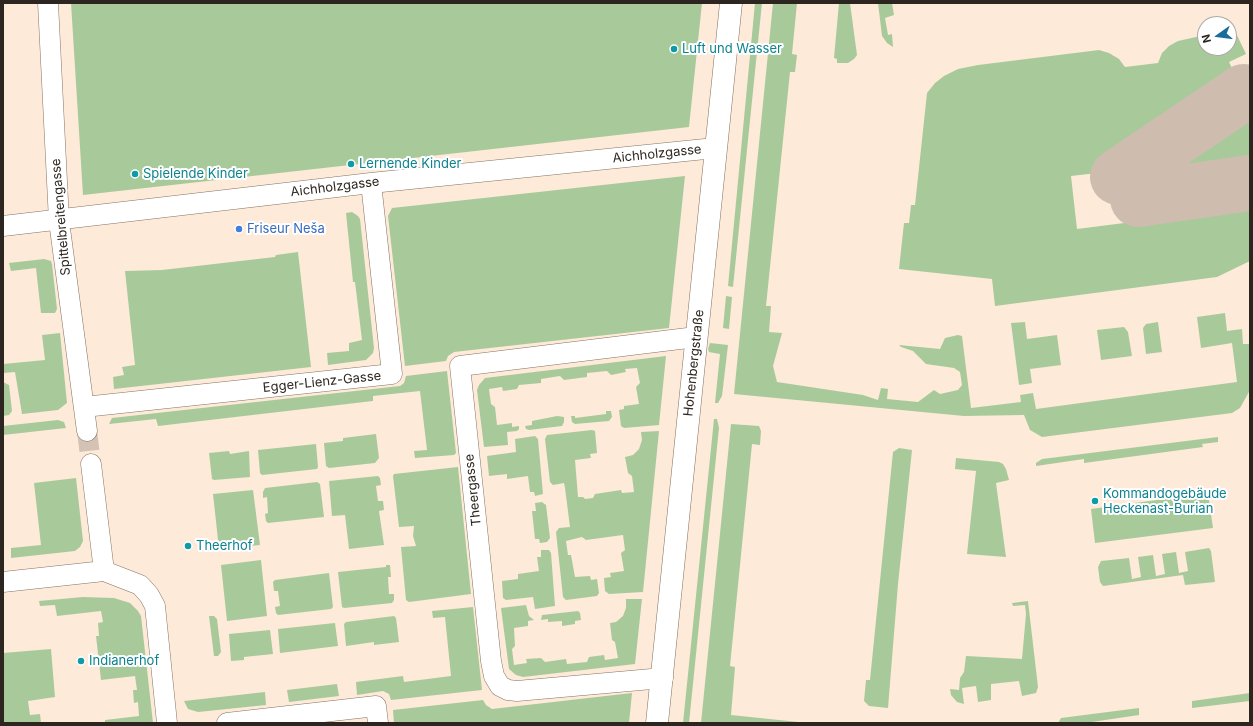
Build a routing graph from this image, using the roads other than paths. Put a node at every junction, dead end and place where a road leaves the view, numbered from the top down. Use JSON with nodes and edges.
{"nodes":[{"id":1,"x":48,"y":3,"type":"edge"},
{"id":2,"x":731,"y":3,"type":"edge"},
{"id":3,"x":716,"y":148,"type":"junction"},
{"id":4,"x":371,"y":183,"type":"junction"},
{"id":5,"x":59,"y":221,"type":"junction"},
{"id":6,"x":3,"y":226,"type":"edge"},
{"id":7,"x":696,"y":337,"type":"junction"},
{"id":8,"x":84,"y":407,"type":"junction"},
{"id":9,"x":87,"y":431,"type":"tunnel mouth"},
{"id":10,"x":91,"y":464,"type":"tunnel mouth"},
{"id":11,"x":104,"y":571,"type":"junction"},
{"id":12,"x":3,"y":582,"type":"edge"},
{"id":13,"x":663,"y":678,"type":"junction"},
{"id":14,"x":167,"y":723,"type":"edge"},
{"id":15,"x":227,"y":723,"type":"edge"},
{"id":16,"x":378,"y":723,"type":"edge"},
{"id":17,"x":657,"y":723,"type":"edge"}],
"edges":[{"from":1,"to":5,"type":"street","name":"Spittelbreitengasse"},
{"from":2,"to":3,"type":"street","name":"Hohenbergstraße"},
{"from":3,"to":4,"type":"street","name":"Aichholzgasse"},
{"from":3,"to":7,"type":"street","name":"Hohenbergstraße"},
{"from":4,"to":5,"type":"street","name":"Aichholzgasse"},
{"from":4,"to":8,"type":"street","name":"Egger-Lienz-Gasse"},
{"from":5,"to":6,"type":"street","name":"Aichholzgasse"},
{"from":5,"to":8,"type":"street","name":"Spittelbreitengasse"},
{"from":7,"to":13,"type":"street","name":"Hohenbergstraße"},
{"from":7,"to":13,"type":"street","name":"Theergasse"},
{"from":8,"to":9,"type":"street","name":"Spittelbreitengasse"},
{"from":10,"to":11,"type":"street"},
{"from":11,"to":12,"type":"street"},
{"from":11,"to":14,"type":"street"},
{"from":13,"to":17,"type":"street","name":"Hohenbergstraße"},
{"from":15,"to":16,"type":"street"}]}
